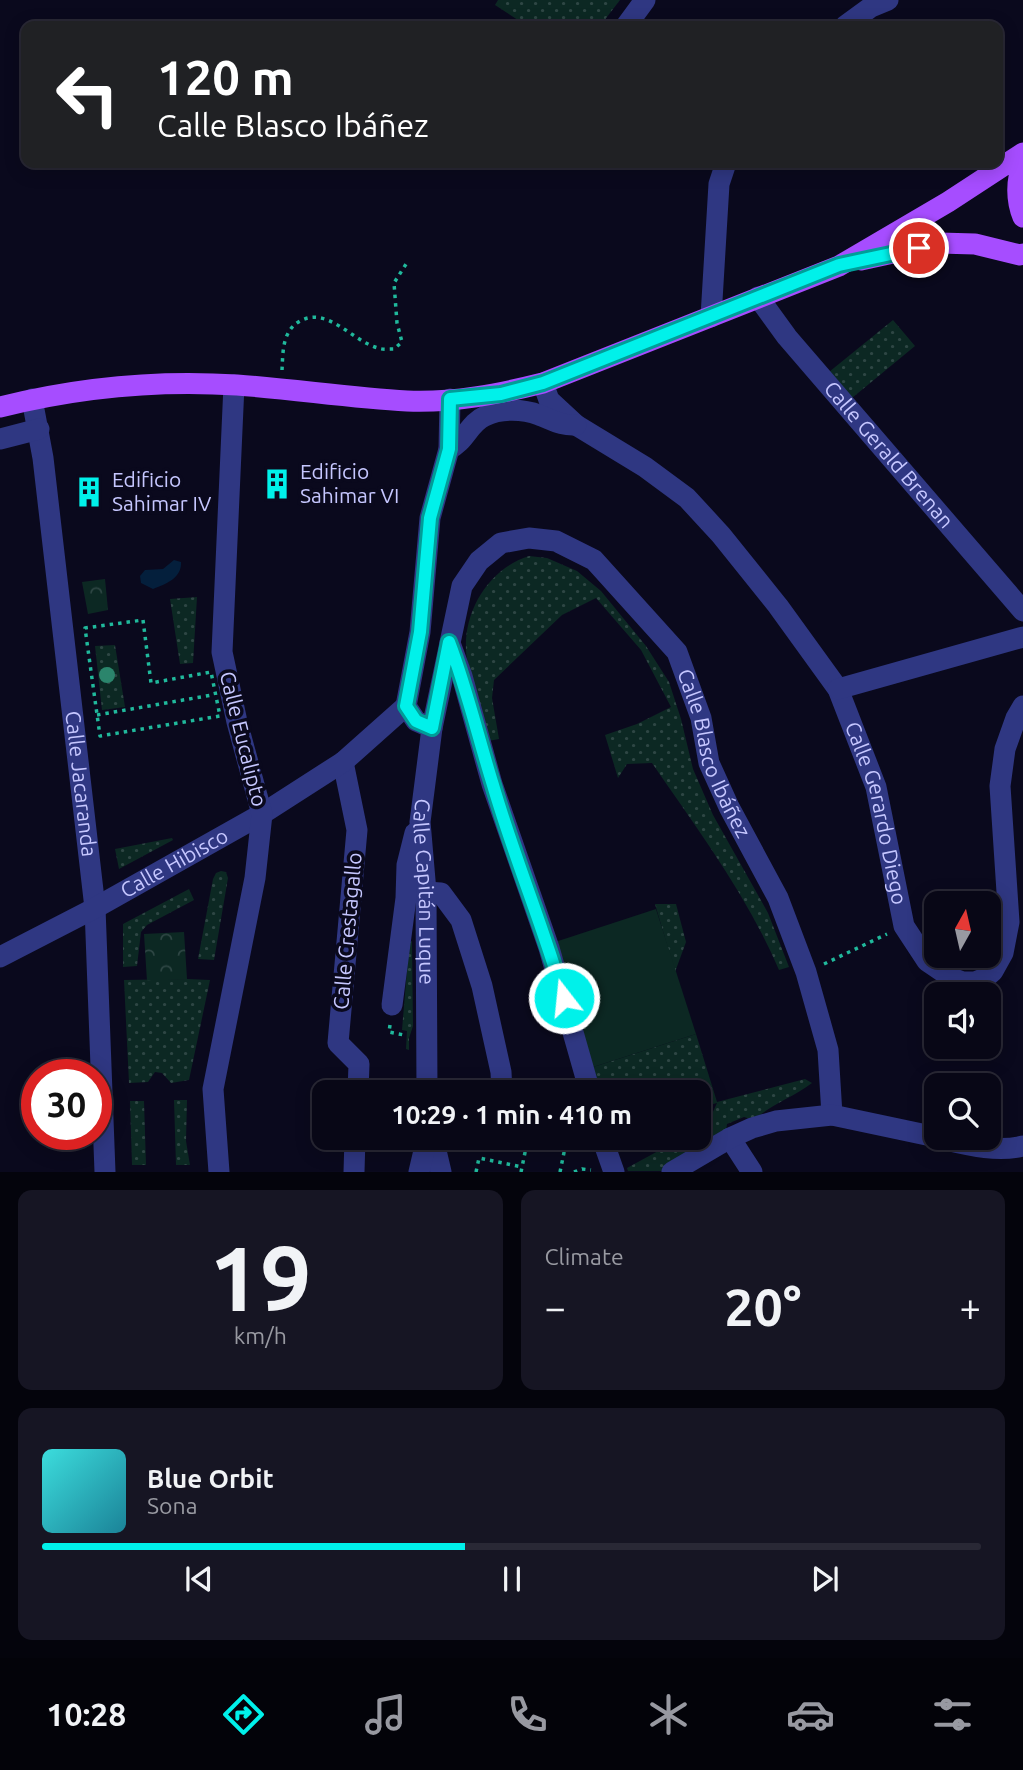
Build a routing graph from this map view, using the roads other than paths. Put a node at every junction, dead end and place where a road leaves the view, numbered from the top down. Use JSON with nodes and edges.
{"nodes":[{"id":1,"x":645,"y":0,"type":"edge"},
{"id":2,"x":888,"y":0,"type":"edge"},
{"id":3,"x":630,"y":21,"type":"edge"},
{"id":4,"x":852,"y":21,"type":"edge"},
{"id":5,"x":1023,"y":153,"type":"edge"},
{"id":6,"x":1023,"y":164,"type":"edge"},
{"id":7,"x":1003,"y":166,"type":"edge"},
{"id":8,"x":724,"y":168,"type":"edge"},
{"id":9,"x":1000,"y":168,"type":"edge"},
{"id":10,"x":1023,"y":217,"type":"edge"},
{"id":11,"x":1022,"y":255,"type":"edge"},
{"id":12,"x":839,"y":265,"type":"junction"},
{"id":13,"x":758,"y":297,"type":"junction"},
{"id":14,"x":711,"y":317,"type":"junction"},
{"id":15,"x":543,"y":383,"type":"junction"},
{"id":16,"x":234,"y":385,"type":"junction"},
{"id":17,"x":32,"y":399,"type":"junction"},
{"id":18,"x":450,"y":399,"type":"junction"},
{"id":19,"x":0,"y":407,"type":"edge"},
{"id":20,"x":576,"y":425,"type":"junction"},
{"id":21,"x":39,"y":429,"type":"junction"},
{"id":22,"x":0,"y":439,"type":"edge"},
{"id":23,"x":449,"y":449,"type":"junction"},
{"id":24,"x":1023,"y":611,"type":"edge"},
{"id":25,"x":1023,"y":637,"type":"edge"},
{"id":26,"x":449,"y":642,"type":"junction"},
{"id":27,"x":838,"y":689,"type":"junction"},
{"id":28,"x":406,"y":706,"type":"junction"},
{"id":29,"x":1023,"y":706,"type":"edge"},
{"id":30,"x":432,"y":728,"type":"junction"},
{"id":31,"x":343,"y":762,"type":"junction"},
{"id":32,"x":262,"y":814,"type":"junction"},
{"id":33,"x":420,"y":822,"type":"junction"},
{"id":34,"x":426,"y":892,"type":"junction"},
{"id":35,"x":95,"y":908,"type":"junction"},
{"id":36,"x":0,"y":957,"type":"edge"},
{"id":37,"x":392,"y":1005,"type":"dead end"},
{"id":38,"x":810,"y":1072,"type":"dead end"},
{"id":39,"x":358,"y":1080,"type":"edge"},
{"id":40,"x":427,"y":1080,"type":"edge"},
{"id":41,"x":501,"y":1080,"type":"edge"},
{"id":42,"x":587,"y":1080,"type":"edge"},
{"id":43,"x":830,"y":1084,"type":"junction"},
{"id":44,"x":832,"y":1115,"type":"junction"},
{"id":45,"x":924,"y":1134,"type":"edge"},
{"id":46,"x":730,"y":1138,"type":"junction"},
{"id":47,"x":1023,"y":1146,"type":"edge"},
{"id":48,"x":1001,"y":1147,"type":"edge"},
{"id":49,"x":355,"y":1150,"type":"edge"},
{"id":50,"x":424,"y":1150,"type":"edge"},
{"id":51,"x":436,"y":1150,"type":"edge"},
{"id":52,"x":606,"y":1150,"type":"edge"},
{"id":53,"x":105,"y":1171,"type":"edge"},
{"id":54,"x":219,"y":1171,"type":"edge"},
{"id":55,"x":354,"y":1171,"type":"edge"},
{"id":56,"x":419,"y":1171,"type":"edge"},
{"id":57,"x":441,"y":1171,"type":"edge"},
{"id":58,"x":614,"y":1171,"type":"edge"},
{"id":59,"x":672,"y":1171,"type":"edge"},
{"id":60,"x":752,"y":1171,"type":"edge"}],
"edges":[{"from":1,"to":3,"type":"street"},
{"from":2,"to":4,"type":"street"},
{"from":5,"to":7,"type":"main road"},
{"from":6,"to":10,"type":"main road"},
{"from":8,"to":14,"type":"street"},
{"from":9,"to":12,"type":"main road"},
{"from":11,"to":12,"type":"main road"},
{"from":12,"to":13,"type":"main road"},
{"from":13,"to":14,"type":"main road"},
{"from":13,"to":24,"type":"street","name":"Calle Gerald Brenan"},
{"from":14,"to":15,"type":"main road"},
{"from":15,"to":18,"type":"main road"},
{"from":15,"to":20,"type":"street","name":"Calle Gerardo Diego"},
{"from":16,"to":17,"type":"main road"},
{"from":16,"to":18,"type":"main road"},
{"from":16,"to":32,"type":"street","name":"Calle Eucalipto"},
{"from":17,"to":19,"type":"main road"},
{"from":17,"to":21,"type":"street","name":"Calle Jacaranda"},
{"from":18,"to":23,"type":"street"},
{"from":20,"to":23,"type":"street","name":"Calle Gerardo Diego"},
{"from":20,"to":27,"type":"street","name":"Calle Gerardo Diego"},
{"from":21,"to":22,"type":"street"},
{"from":21,"to":35,"type":"street","name":"Calle Jacaranda"},
{"from":23,"to":28,"type":"street"},
{"from":25,"to":27,"type":"street"},
{"from":26,"to":30,"type":"street","name":"Calle Blasco Ibáñez"},
{"from":26,"to":42,"type":"street"},
{"from":26,"to":43,"type":"street","name":"Calle Blasco Ibáñez"},
{"from":27,"to":29,"type":"street","name":"Calle Gerardo Diego"},
{"from":28,"to":30,"type":"street"},
{"from":28,"to":31,"type":"street","name":"Calle Hibisco"},
{"from":30,"to":33,"type":"street","name":"Calle Capitán Luque"},
{"from":31,"to":32,"type":"street","name":"Calle Hibisco"},
{"from":31,"to":39,"type":"street","name":"Calle Crestagallo"},
{"from":32,"to":35,"type":"street","name":"Calle Hibisco"},
{"from":32,"to":54,"type":"street","name":"Calle Eucalipto"},
{"from":33,"to":34,"type":"street","name":"Calle Capitán Luque"},
{"from":33,"to":37,"type":"street"},
{"from":34,"to":40,"type":"street","name":"Calle Capitán Luque"},
{"from":34,"to":41,"type":"street"},
{"from":35,"to":36,"type":"street","name":"Calle Hibisco"},
{"from":35,"to":53,"type":"street","name":"Calle Jacaranda"},
{"from":38,"to":43,"type":"street"},
{"from":43,"to":44,"type":"street","name":"Calle Blasco Ibáñez"},
{"from":44,"to":45,"type":"street"},
{"from":44,"to":46,"type":"street"},
{"from":46,"to":59,"type":"street"},
{"from":46,"to":60,"type":"street"},
{"from":47,"to":48,"type":"street"},
{"from":49,"to":55,"type":"street"},
{"from":50,"to":56,"type":"street"},
{"from":51,"to":57,"type":"street"},
{"from":52,"to":58,"type":"street"}]}
